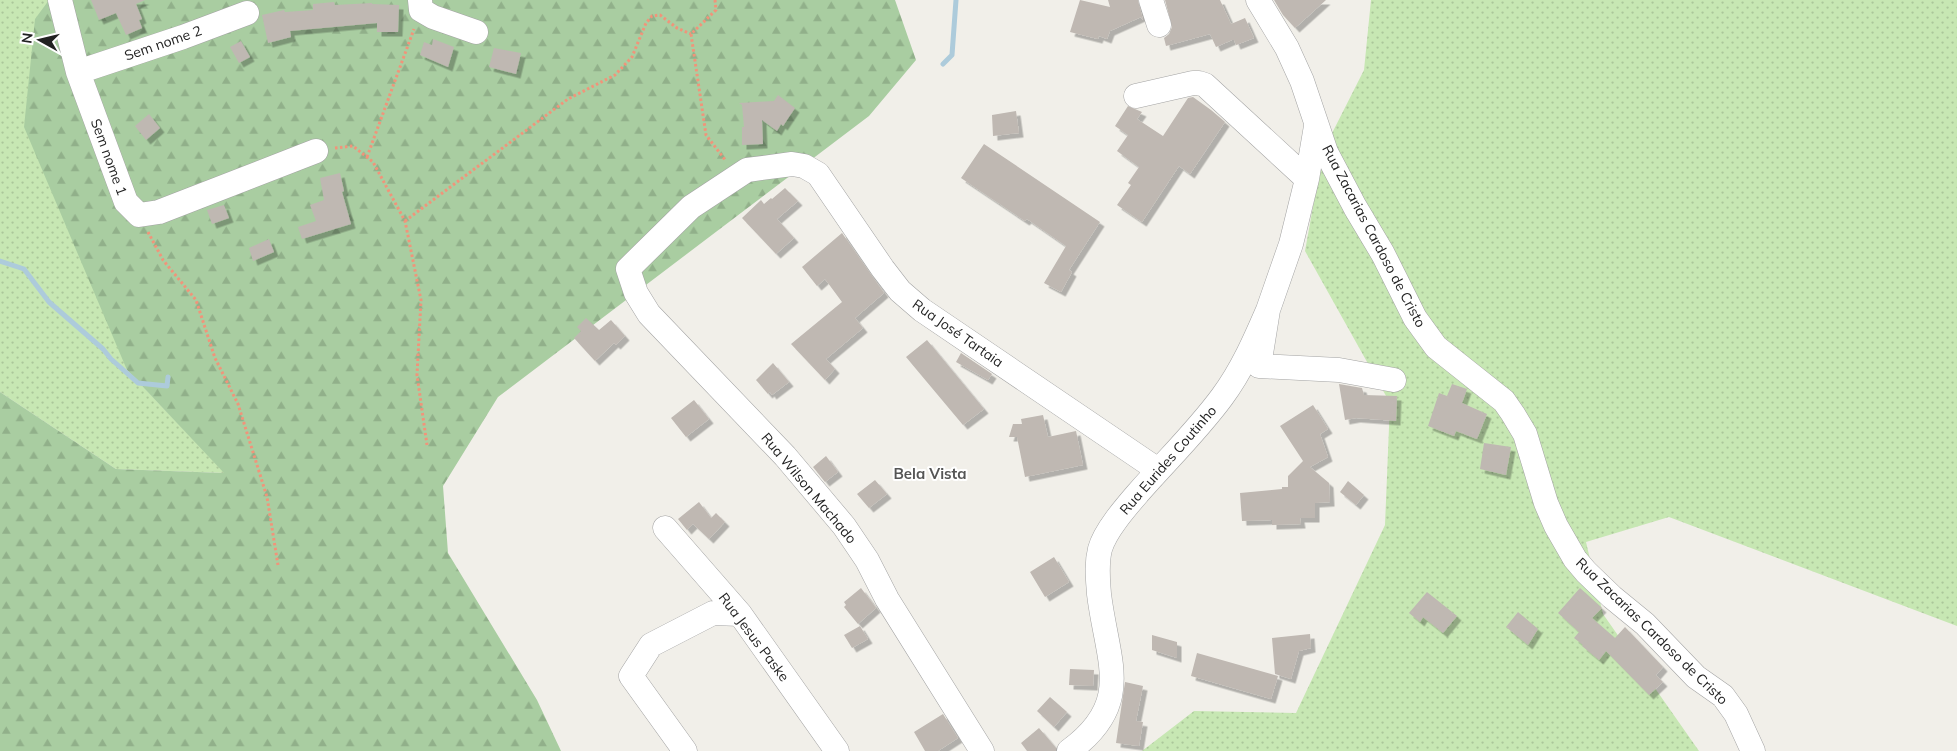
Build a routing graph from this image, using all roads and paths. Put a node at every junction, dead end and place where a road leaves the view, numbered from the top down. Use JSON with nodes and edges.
{"nodes":[{"id":1,"x":60,"y":0,"type":"edge"},
{"id":2,"x":715,"y":0,"type":"edge"},
{"id":3,"x":1151,"y":0,"type":"edge"},
{"id":4,"x":1258,"y":0,"type":"edge"},
{"id":5,"x":421,"y":5,"type":"edge"},
{"id":6,"x":247,"y":13,"type":"dead end"},
{"id":7,"x":1160,"y":25,"type":"dead end"},
{"id":8,"x":476,"y":32,"type":"dead end"},
{"id":9,"x":691,"y":34,"type":"junction"},
{"id":10,"x":78,"y":72,"type":"junction"},
{"id":11,"x":1136,"y":96,"type":"dead end"},
{"id":12,"x":1316,"y":124,"type":"junction"},
{"id":13,"x":316,"y":151,"type":"joint"},
{"id":14,"x":368,"y":157,"type":"junction"},
{"id":15,"x":747,"y":170,"type":"junction"},
{"id":16,"x":1306,"y":179,"type":"junction"},
{"id":17,"x":139,"y":215,"type":"junction"},
{"id":18,"x":405,"y":221,"type":"junction"},
{"id":19,"x":1268,"y":310,"type":"junction"},
{"id":20,"x":1394,"y":380,"type":"dead end"},
{"id":21,"x":427,"y":445,"type":"dead end"},
{"id":22,"x":1158,"y":470,"type":"junction"},
{"id":23,"x":665,"y":528,"type":"dead end"},
{"id":24,"x":278,"y":565,"type":"dead end"},
{"id":25,"x":740,"y":614,"type":"junction"},
{"id":26,"x":685,"y":751,"type":"edge"},
{"id":27,"x":837,"y":751,"type":"edge"},
{"id":28,"x":982,"y":751,"type":"edge"},
{"id":29,"x":1069,"y":751,"type":"edge"},
{"id":30,"x":1753,"y":751,"type":"edge"}],
"edges":[{"from":1,"to":10,"type":"street","name":"Sem nome 1"},
{"from":2,"to":9,"type":"path"},
{"from":3,"to":7,"type":"street"},
{"from":4,"to":12,"type":"street","name":"Rua Zacarias Cardoso de Cristo"},
{"from":5,"to":8,"type":"street"},
{"from":5,"to":14,"type":"path"},
{"from":6,"to":10,"type":"street","name":"Sem nome 2"},
{"from":9,"to":15,"type":"path"},
{"from":9,"to":18,"type":"path"},
{"from":10,"to":17,"type":"street","name":"Sem nome 1"},
{"from":11,"to":16,"type":"street"},
{"from":12,"to":16,"type":"street"},
{"from":12,"to":30,"type":"street","name":"Rua Zacarias Cardoso de Cristo"},
{"from":13,"to":14,"type":"path"},
{"from":13,"to":17,"type":"street"},
{"from":14,"to":18,"type":"path"},
{"from":15,"to":22,"type":"street","name":"Rua José Tartaia"},
{"from":15,"to":28,"type":"street","name":"Rua Wilson Machado"},
{"from":16,"to":19,"type":"street"},
{"from":17,"to":24,"type":"path"},
{"from":18,"to":21,"type":"path"},
{"from":19,"to":20,"type":"street"},
{"from":19,"to":22,"type":"street","name":"Rua Eurides Coutinho"},
{"from":22,"to":29,"type":"street","name":"Rua Eurides Coutinho"},
{"from":23,"to":25,"type":"street","name":"Rua Jesus Paske"},
{"from":25,"to":26,"type":"street"},
{"from":25,"to":27,"type":"street","name":"Rua Jesus Paske"}]}
